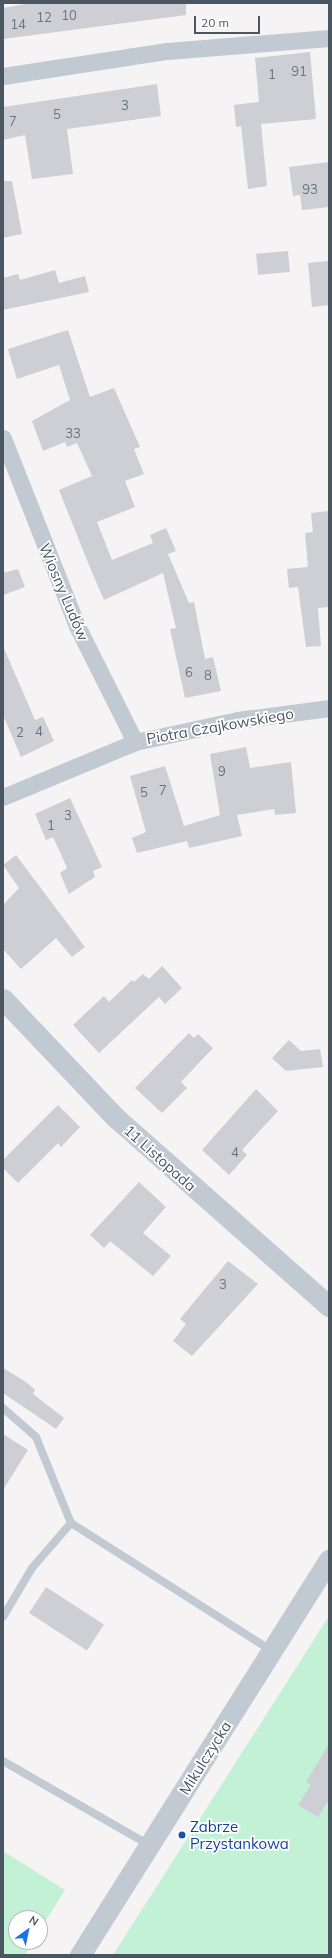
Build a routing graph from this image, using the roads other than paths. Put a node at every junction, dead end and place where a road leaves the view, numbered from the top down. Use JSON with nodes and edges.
{"nodes":[{"id":1,"x":329,"y":38,"type":"edge"},
{"id":2,"x":3,"y":76,"type":"edge"},
{"id":3,"x":3,"y":438,"type":"edge"},
{"id":4,"x":329,"y":708,"type":"edge"},
{"id":5,"x":135,"y":742,"type":"junction"},
{"id":6,"x":3,"y":797,"type":"edge"},
{"id":7,"x":3,"y":999,"type":"edge"},
{"id":8,"x":329,"y":1306,"type":"edge"},
{"id":9,"x":3,"y":1408,"type":"edge"},
{"id":10,"x":71,"y":1523,"type":"junction"},
{"id":11,"x":329,"y":1560,"type":"edge"},
{"id":12,"x":3,"y":1617,"type":"edge"},
{"id":13,"x":273,"y":1651,"type":"junction"},
{"id":14,"x":3,"y":1761,"type":"edge"},
{"id":15,"x":149,"y":1846,"type":"junction"},
{"id":16,"x":80,"y":1955,"type":"edge"}],
"edges":[{"from":1,"to":2,"type":"street"},
{"from":3,"to":5,"type":"street","name":"Wiosny Ludów"},
{"from":4,"to":5,"type":"street","name":"Piotra Czajkowskiego"},
{"from":5,"to":6,"type":"street","name":"Piotra Czajkowskiego"},
{"from":7,"to":8,"type":"street","name":"11 Listopada"},
{"from":9,"to":10,"type":"lane"},
{"from":10,"to":12,"type":"lane"},
{"from":10,"to":13,"type":"lane"},
{"from":11,"to":13,"type":"street","name":"Mikulczycka"},
{"from":13,"to":15,"type":"street","name":"Mikulczycka"},
{"from":14,"to":15,"type":"lane"},
{"from":15,"to":16,"type":"street","name":"Mikulczycka"}]}
